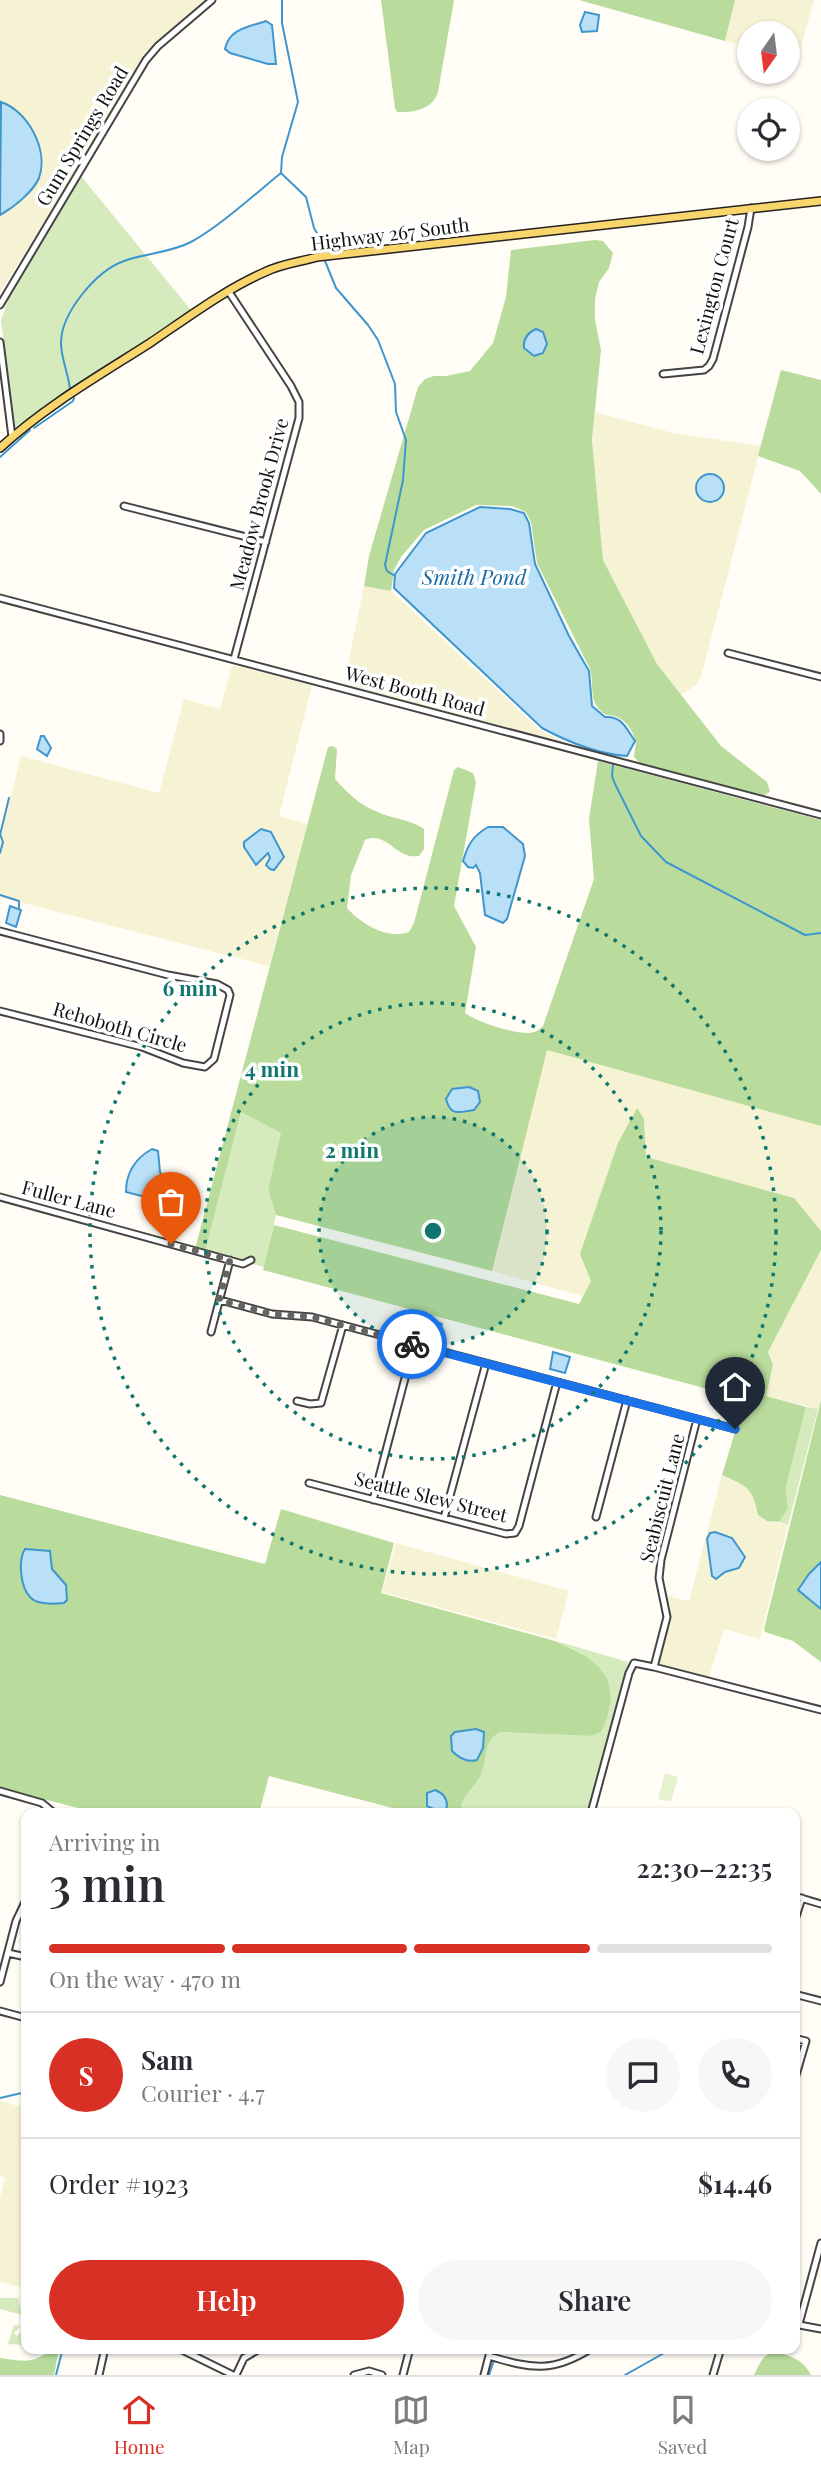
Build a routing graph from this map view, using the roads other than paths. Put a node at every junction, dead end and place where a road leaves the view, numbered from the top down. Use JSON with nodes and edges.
{"nodes":[{"id":1,"x":212,"y":0,"type":"edge"},
{"id":2,"x":821,"y":201,"type":"edge"},
{"id":3,"x":751,"y":208,"type":"junction"},
{"id":4,"x":229,"y":292,"type":"junction"},
{"id":5,"x":0,"y":305,"type":"edge"},
{"id":6,"x":0,"y":342,"type":"edge"},
{"id":7,"x":663,"y":374,"type":"dead end"},
{"id":8,"x":12,"y":437,"type":"junction"},
{"id":9,"x":0,"y":448,"type":"edge"},
{"id":10,"x":124,"y":506,"type":"dead end"},
{"id":11,"x":266,"y":542,"type":"junction"},
{"id":12,"x":0,"y":598,"type":"edge"},
{"id":13,"x":728,"y":653,"type":"dead end"},
{"id":14,"x":234,"y":659,"type":"junction"},
{"id":15,"x":821,"y":677,"type":"edge"},
{"id":16,"x":0,"y":734,"type":"edge"},
{"id":17,"x":0,"y":741,"type":"edge"},
{"id":18,"x":821,"y":815,"type":"edge"},
{"id":19,"x":0,"y":931,"type":"edge"},
{"id":20,"x":0,"y":1011,"type":"edge"},
{"id":21,"x":0,"y":1197,"type":"edge"},
{"id":22,"x":230,"y":1260,"type":"junction"},
{"id":23,"x":251,"y":1260,"type":"dead end"},
{"id":24,"x":219,"y":1300,"type":"junction"},
{"id":25,"x":343,"y":1325,"type":"junction"},
{"id":26,"x":211,"y":1332,"type":"dead end"},
{"id":27,"x":414,"y":1344,"type":"junction"},
{"id":28,"x":486,"y":1363,"type":"junction"},
{"id":29,"x":557,"y":1382,"type":"junction"},
{"id":30,"x":627,"y":1400,"type":"junction"},
{"id":31,"x":297,"y":1401,"type":"dead end"},
{"id":32,"x":697,"y":1419,"type":"junction"},
{"id":33,"x":735,"y":1429,"type":"dead end"},
{"id":34,"x":309,"y":1483,"type":"dead end"},
{"id":35,"x":373,"y":1500,"type":"junction"},
{"id":36,"x":596,"y":1517,"type":"dead end"},
{"id":37,"x":444,"y":1518,"type":"junction"},
{"id":38,"x":654,"y":1667,"type":"junction"},
{"id":39,"x":821,"y":1710,"type":"edge"},
{"id":40,"x":0,"y":1791,"type":"edge"},
{"id":41,"x":48,"y":1808,"type":"edge"},
{"id":42,"x":592,"y":1808,"type":"edge"},
{"id":43,"x":802,"y":1898,"type":"joint"},
{"id":44,"x":800,"y":1904,"type":"edge"},
{"id":45,"x":821,"y":1904,"type":"edge"},
{"id":46,"x":21,"y":1910,"type":"edge"},
{"id":47,"x":8,"y":1953,"type":"junction"},
{"id":48,"x":21,"y":1956,"type":"edge"},
{"id":49,"x":0,"y":1982,"type":"edge"},
{"id":50,"x":800,"y":1996,"type":"edge"},
{"id":51,"x":821,"y":2001,"type":"edge"},
{"id":52,"x":0,"y":2011,"type":"edge"},
{"id":53,"x":21,"y":2017,"type":"edge"},
{"id":54,"x":800,"y":2040,"type":"edge"},
{"id":55,"x":800,"y":2062,"type":"edge"},
{"id":56,"x":821,"y":2243,"type":"edge"},
{"id":57,"x":800,"y":2314,"type":"edge"},
{"id":58,"x":800,"y":2325,"type":"edge"},
{"id":59,"x":821,"y":2329,"type":"edge"},
{"id":60,"x":104,"y":2354,"type":"edge"},
{"id":61,"x":191,"y":2354,"type":"edge"},
{"id":62,"x":251,"y":2354,"type":"edge"},
{"id":63,"x":408,"y":2354,"type":"edge"},
{"id":64,"x":489,"y":2354,"type":"edge"},
{"id":65,"x":495,"y":2354,"type":"edge"},
{"id":66,"x":581,"y":2354,"type":"edge"},
{"id":67,"x":718,"y":2354,"type":"edge"},
{"id":68,"x":99,"y":2375,"type":"edge"},
{"id":69,"x":235,"y":2375,"type":"edge"},
{"id":70,"x":354,"y":2375,"type":"edge"},
{"id":71,"x":382,"y":2375,"type":"edge"},
{"id":72,"x":403,"y":2375,"type":"edge"},
{"id":73,"x":484,"y":2375,"type":"edge"},
{"id":74,"x":713,"y":2375,"type":"edge"}],
"edges":[{"from":1,"to":5,"type":"street","name":"Gum Springs Road"},
{"from":2,"to":3,"type":"main road","name":"Highway 267 South"},
{"from":3,"to":4,"type":"main road","name":"Highway 267 South"},
{"from":3,"to":7,"type":"street","name":"Lexington Court"},
{"from":4,"to":8,"type":"main road","name":"Highway 267 South"},
{"from":4,"to":11,"type":"street","name":"Meadow Brook Drive"},
{"from":6,"to":8,"type":"street"},
{"from":8,"to":9,"type":"main road"},
{"from":10,"to":11,"type":"street"},
{"from":11,"to":14,"type":"street","name":"Meadow Brook Drive"},
{"from":12,"to":14,"type":"street","name":"West Booth Road"},
{"from":13,"to":15,"type":"street"},
{"from":14,"to":18,"type":"street","name":"West Booth Road"},
{"from":16,"to":17,"type":"street"},
{"from":19,"to":20,"type":"street","name":"Rehoboth Circle"},
{"from":21,"to":22,"type":"street","name":"Fuller Lane"},
{"from":22,"to":23,"type":"street","name":"Fuller Lane"},
{"from":22,"to":24,"type":"street"},
{"from":24,"to":25,"type":"street"},
{"from":24,"to":26,"type":"street"},
{"from":25,"to":27,"type":"street"},
{"from":25,"to":31,"type":"street"},
{"from":27,"to":28,"type":"street"},
{"from":27,"to":35,"type":"street"},
{"from":28,"to":29,"type":"street"},
{"from":28,"to":37,"type":"street"},
{"from":29,"to":30,"type":"street"},
{"from":29,"to":37,"type":"street","name":"Seattle Slew Street"},
{"from":30,"to":32,"type":"street"},
{"from":30,"to":36,"type":"street"},
{"from":32,"to":33,"type":"street"},
{"from":32,"to":38,"type":"street","name":"Seabiscuit Lane"},
{"from":34,"to":35,"type":"street","name":"Seattle Slew Street"},
{"from":35,"to":37,"type":"street","name":"Seattle Slew Street"},
{"from":38,"to":39,"type":"street"},
{"from":38,"to":42,"type":"street"},
{"from":40,"to":41,"type":"street"},
{"from":43,"to":44,"type":"street"},
{"from":43,"to":45,"type":"street"},
{"from":46,"to":47,"type":"street"},
{"from":47,"to":48,"type":"street"},
{"from":47,"to":49,"type":"street"},
{"from":50,"to":51,"type":"street"},
{"from":52,"to":53,"type":"street"},
{"from":54,"to":55,"type":"street"},
{"from":56,"to":57,"type":"street"},
{"from":58,"to":59,"type":"street"},
{"from":60,"to":68,"type":"street"},
{"from":61,"to":69,"type":"street"},
{"from":62,"to":69,"type":"street"},
{"from":63,"to":72,"type":"street"},
{"from":64,"to":73,"type":"street"},
{"from":65,"to":66,"type":"street"},
{"from":67,"to":74,"type":"street"},
{"from":70,"to":71,"type":"street"}]}
